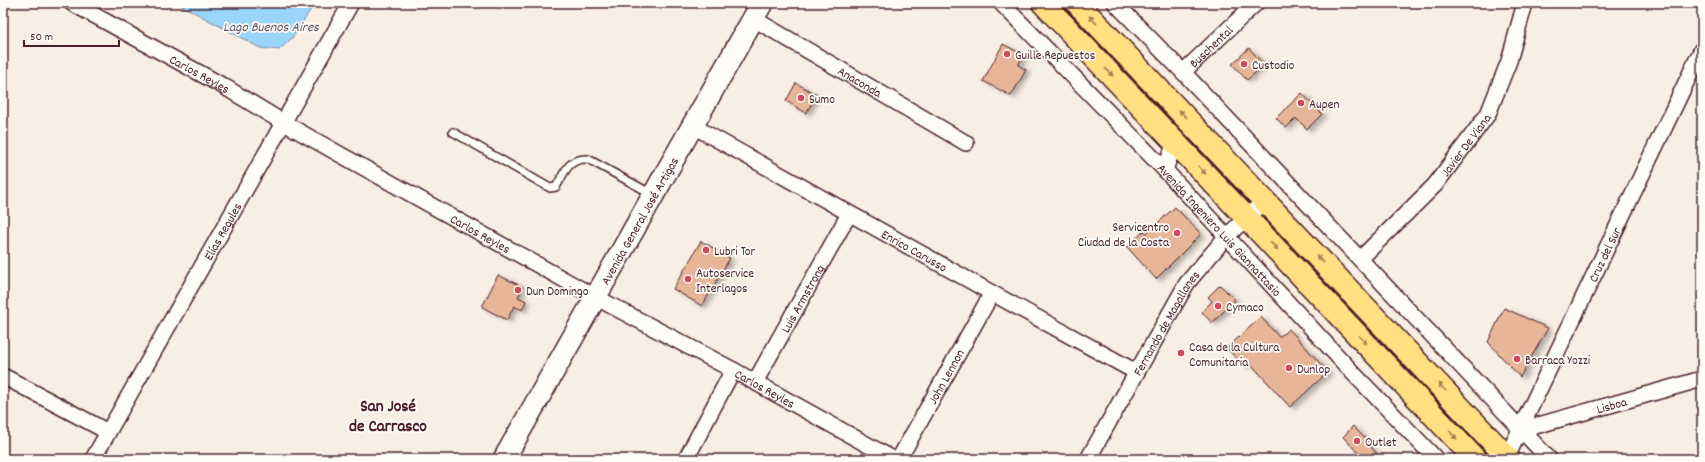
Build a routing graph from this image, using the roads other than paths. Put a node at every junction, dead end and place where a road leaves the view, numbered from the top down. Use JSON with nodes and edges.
{"nodes":[{"id":1,"x":72,"y":3,"type":"edge"},
{"id":2,"x":351,"y":3,"type":"edge"},
{"id":3,"x":1001,"y":3,"type":"edge"},
{"id":4,"x":1043,"y":3,"type":"edge"},
{"id":5,"x":1077,"y":3,"type":"edge"},
{"id":6,"x":1115,"y":3,"type":"edge"},
{"id":7,"x":1256,"y":3,"type":"edge"},
{"id":8,"x":1525,"y":3,"type":"edge"},
{"id":9,"x":758,"y":11,"type":"edge"},
{"id":10,"x":1702,"y":49,"type":"edge"},
{"id":11,"x":1183,"y":72,"type":"junction"},
{"id":12,"x":284,"y":124,"type":"junction"},
{"id":13,"x":693,"y":126,"type":"junction"},
{"id":14,"x":453,"y":132,"type":"dead end"},
{"id":15,"x":1175,"y":142,"type":"junction"},
{"id":16,"x":966,"y":143,"type":"dead end"},
{"id":17,"x":1165,"y":170,"type":"junction"},
{"id":18,"x":654,"y":195,"type":"junction"},
{"id":19,"x":1264,"y":201,"type":"junction"},
{"id":20,"x":850,"y":214,"type":"junction"},
{"id":21,"x":1247,"y":218,"type":"junction"},
{"id":22,"x":1226,"y":237,"type":"junction"},
{"id":23,"x":1360,"y":259,"type":"junction"},
{"id":24,"x":992,"y":294,"type":"junction"},
{"id":25,"x":595,"y":297,"type":"junction"},
{"id":26,"x":733,"y":370,"type":"junction"},
{"id":27,"x":1136,"y":372,"type":"junction"},
{"id":28,"x":3,"y":376,"type":"edge"},
{"id":29,"x":1702,"y":379,"type":"edge"},
{"id":30,"x":756,"y":382,"type":"junction"},
{"id":31,"x":1521,"y":430,"type":"junction"},
{"id":32,"x":108,"y":432,"type":"junction"},
{"id":33,"x":1508,"y":458,"type":"edge"},
{"id":34,"x":93,"y":459,"type":"edge"},
{"id":35,"x":504,"y":459,"type":"edge"},
{"id":36,"x":686,"y":459,"type":"edge"},
{"id":37,"x":893,"y":459,"type":"edge"},
{"id":38,"x":899,"y":459,"type":"edge"},
{"id":39,"x":1088,"y":459,"type":"edge"},
{"id":40,"x":1436,"y":459,"type":"edge"},
{"id":41,"x":1476,"y":459,"type":"edge"},
{"id":42,"x":1549,"y":459,"type":"edge"}],
"edges":[{"from":1,"to":12,"type":"street","name":"Carlos Reyles"},
{"from":2,"to":12,"type":"street","name":"Elías Regules"},
{"from":3,"to":17,"type":"street","name":"Avenida Ingeniero Luis Giannattasio"},
{"from":4,"to":15,"type":"main road","name":"Avenida Ingeniero Luis Giannattasio","one_way":true},
{"from":19,"to":5,"type":"main road","one_way":true},
{"from":6,"to":11,"type":"street"},
{"from":7,"to":11,"type":"street","name":"Buschental"},
{"from":8,"to":23,"type":"street","name":"Javier De Viana"},
{"from":9,"to":13,"type":"street","name":"Avenida General José Artigas"},
{"from":9,"to":16,"type":"street","name":"Anaconda"},
{"from":10,"to":31,"type":"street","name":"Cruz del Sur"},
{"from":11,"to":23,"type":"street"},
{"from":12,"to":25,"type":"street","name":"Carlos Reyles"},
{"from":12,"to":32,"type":"street","name":"Elías Regules"},
{"from":13,"to":18,"type":"street","name":"Avenida General José Artigas"},
{"from":13,"to":20,"type":"street","name":"Enrico Carusso"},
{"from":14,"to":18,"type":"lane"},
{"from":15,"to":17,"type":"street"},
{"from":15,"to":21,"type":"main road","name":"Avenida Ingeniero Luis Giannattasio","one_way":true},
{"from":17,"to":22,"type":"street","name":"Avenida Ingeniero Luis Giannattasio"},
{"from":18,"to":25,"type":"street","name":"Avenida General José Artigas"},
{"from":19,"to":21,"type":"street","name":"Fernando de Magallanes"},
{"from":33,"to":19,"type":"main road","one_way":true},
{"from":20,"to":24,"type":"street","name":"Enrico Carusso"},
{"from":20,"to":30,"type":"street","name":"Luis Armstrong"},
{"from":21,"to":22,"type":"street","name":"Fernando de Magallanes"},
{"from":21,"to":41,"type":"main road","name":"Avenida Ingeniero Luis Giannattasio","one_way":true},
{"from":22,"to":27,"type":"street","name":"Fernando de Magallanes"},
{"from":22,"to":40,"type":"street","name":"Avenida Ingeniero Luis Giannattasio"},
{"from":23,"to":31,"type":"street"},
{"from":24,"to":27,"type":"street","name":"Enrico Carusso"},
{"from":24,"to":38,"type":"street","name":"John Lennon"},
{"from":25,"to":26,"type":"street","name":"Carlos Reyles"},
{"from":25,"to":35,"type":"street","name":"Avenida General José Artigas"},
{"from":26,"to":30,"type":"street","name":"Carlos Reyles"},
{"from":26,"to":36,"type":"street"},
{"from":27,"to":39,"type":"street","name":"Fernando de Magallanes"},
{"from":28,"to":32,"type":"street"},
{"from":29,"to":31,"type":"street","name":"Lisboa"},
{"from":30,"to":37,"type":"street","name":"Carlos Reyles"},
{"from":31,"to":33,"type":"street","name":"Cruz del Sur"},
{"from":31,"to":42,"type":"street"},
{"from":32,"to":34,"type":"street","name":"Elías Regules"}]}
